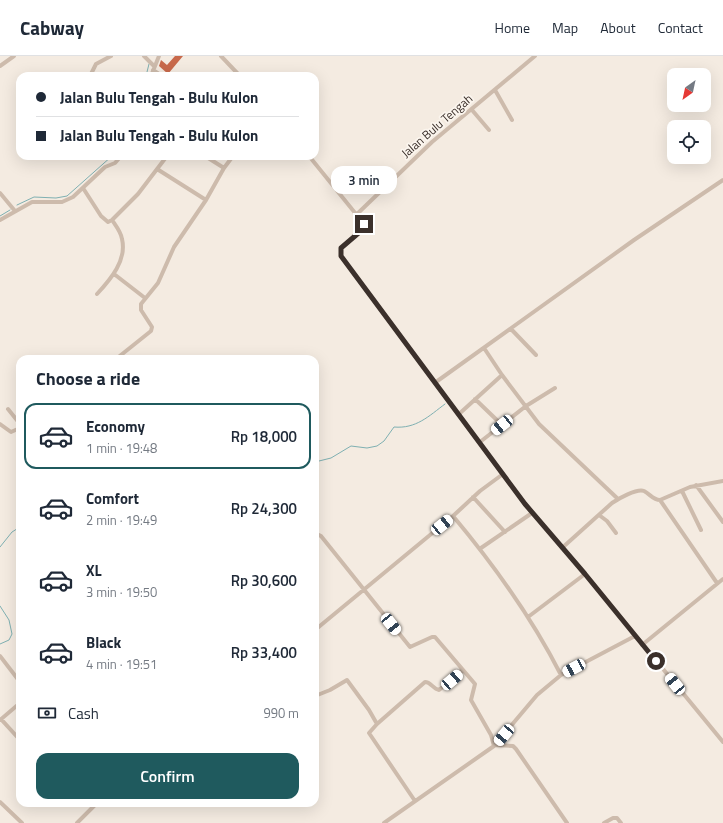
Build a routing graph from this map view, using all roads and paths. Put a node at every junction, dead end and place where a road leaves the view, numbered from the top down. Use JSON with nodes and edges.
{"nodes":[{"id":1,"x":14,"y":56,"type":"edge"},
{"id":2,"x":111,"y":56,"type":"edge"},
{"id":3,"x":144,"y":56,"type":"edge"},
{"id":4,"x":159,"y":56,"type":"edge"},
{"id":5,"x":221,"y":56,"type":"edge"},
{"id":6,"x":535,"y":56,"type":"edge"},
{"id":7,"x":0,"y":66,"type":"edge"},
{"id":8,"x":153,"y":68,"type":"junction"},
{"id":9,"x":92,"y":72,"type":"edge"},
{"id":10,"x":152,"y":72,"type":"edge"},
{"id":11,"x":158,"y":72,"type":"edge"},
{"id":12,"x":234,"y":72,"type":"edge"},
{"id":13,"x":494,"y":90,"type":"junction"},
{"id":14,"x":472,"y":110,"type":"junction"},
{"id":15,"x":512,"y":120,"type":"dead end"},
{"id":16,"x":489,"y":130,"type":"dead end"},
{"id":17,"x":118,"y":160,"type":"edge"},
{"id":18,"x":164,"y":160,"type":"edge"},
{"id":19,"x":211,"y":160,"type":"edge"},
{"id":20,"x":230,"y":160,"type":"edge"},
{"id":21,"x":312,"y":160,"type":"edge"},
{"id":22,"x":224,"y":168,"type":"junction"},
{"id":23,"x":157,"y":169,"type":"junction"},
{"id":24,"x":723,"y":180,"type":"edge"},
{"id":25,"x":83,"y":188,"type":"junction"},
{"id":26,"x":0,"y":192,"type":"edge"},
{"id":27,"x":206,"y":200,"type":"junction"},
{"id":28,"x":15,"y":211,"type":"junction"},
{"id":29,"x":356,"y":215,"type":"junction"},
{"id":30,"x":0,"y":220,"type":"edge"},
{"id":31,"x":112,"y":220,"type":"junction"},
{"id":32,"x":114,"y":274,"type":"junction"},
{"id":33,"x":97,"y":294,"type":"dead end"},
{"id":34,"x":145,"y":298,"type":"junction"},
{"id":35,"x":511,"y":329,"type":"junction"},
{"id":36,"x":484,"y":348,"type":"junction"},
{"id":37,"x":121,"y":355,"type":"edge"},
{"id":38,"x":536,"y":355,"type":"dead end"},
{"id":39,"x":502,"y":375,"type":"junction"},
{"id":40,"x":436,"y":382,"type":"junction"},
{"id":41,"x":555,"y":388,"type":"dead end"},
{"id":42,"x":475,"y":399,"type":"junction"},
{"id":43,"x":526,"y":406,"type":"junction"},
{"id":44,"x":8,"y":409,"type":"dead end"},
{"id":45,"x":459,"y":414,"type":"junction"},
{"id":46,"x":16,"y":419,"type":"edge"},
{"id":47,"x":0,"y":424,"type":"edge"},
{"id":48,"x":502,"y":425,"type":"junction"},
{"id":49,"x":16,"y":430,"type":"edge"},
{"id":50,"x":480,"y":442,"type":"junction"},
{"id":51,"x":503,"y":474,"type":"junction"},
{"id":52,"x":723,"y":481,"type":"edge"},
{"id":53,"x":696,"y":485,"type":"junction"},
{"id":54,"x":682,"y":491,"type":"junction"},
{"id":55,"x":473,"y":497,"type":"junction"},
{"id":56,"x":618,"y":499,"type":"junction"},
{"id":57,"x":660,"y":500,"type":"junction"},
{"id":58,"x":532,"y":513,"type":"junction"},
{"id":59,"x":599,"y":515,"type":"junction"},
{"id":60,"x":453,"y":516,"type":"junction"},
{"id":61,"x":723,"y":522,"type":"edge"},
{"id":62,"x":700,"y":530,"type":"dead end"},
{"id":63,"x":505,"y":532,"type":"junction"},
{"id":64,"x":616,"y":533,"type":"dead end"},
{"id":65,"x":319,"y":535,"type":"edge"},
{"id":66,"x":480,"y":548,"type":"junction"},
{"id":67,"x":562,"y":548,"type":"junction"},
{"id":68,"x":585,"y":574,"type":"junction"},
{"id":69,"x":723,"y":579,"type":"edge"},
{"id":70,"x":717,"y":583,"type":"junction"},
{"id":71,"x":363,"y":590,"type":"junction"},
{"id":72,"x":528,"y":617,"type":"junction"},
{"id":73,"x":319,"y":627,"type":"edge"},
{"id":74,"x":635,"y":636,"type":"junction"},
{"id":75,"x":642,"y":645,"type":"junction"},
{"id":76,"x":0,"y":656,"type":"edge"},
{"id":77,"x":462,"y":670,"type":"junction"},
{"id":78,"x":561,"y":675,"type":"junction"},
{"id":79,"x":16,"y":677,"type":"edge"},
{"id":80,"x":319,"y":694,"type":"edge"},
{"id":81,"x":16,"y":706,"type":"edge"},
{"id":82,"x":0,"y":719,"type":"edge"},
{"id":83,"x":377,"y":724,"type":"junction"},
{"id":84,"x":16,"y":736,"type":"edge"},
{"id":85,"x":723,"y":742,"type":"edge"},
{"id":86,"x":495,"y":746,"type":"junction"},
{"id":87,"x":415,"y":801,"type":"junction"},
{"id":88,"x":0,"y":802,"type":"edge"},
{"id":89,"x":93,"y":807,"type":"edge"},
{"id":90,"x":22,"y":823,"type":"edge"},
{"id":91,"x":77,"y":823,"type":"edge"},
{"id":92,"x":384,"y":823,"type":"edge"},
{"id":93,"x":567,"y":823,"type":"edge"},
{"id":94,"x":604,"y":823,"type":"edge"},
{"id":95,"x":621,"y":823,"type":"edge"}],
"edges":[{"from":1,"to":7,"type":"street"},
{"from":2,"to":9,"type":"street"},
{"from":3,"to":8,"type":"street"},
{"from":4,"to":8,"type":"street"},
{"from":5,"to":12,"type":"street"},
{"from":6,"to":13,"type":"street","name":"Jalan Bulu Tengah"},
{"from":8,"to":10,"type":"street"},
{"from":8,"to":11,"type":"street"},
{"from":13,"to":14,"type":"street","name":"Jalan Bulu Tengah"},
{"from":13,"to":15,"type":"street"},
{"from":14,"to":16,"type":"street"},
{"from":14,"to":29,"type":"street","name":"Jalan Bulu Tengah"},
{"from":17,"to":25,"type":"street"},
{"from":18,"to":23,"type":"street"},
{"from":19,"to":22,"type":"street"},
{"from":20,"to":22,"type":"street"},
{"from":21,"to":29,"type":"street"},
{"from":22,"to":27,"type":"street"},
{"from":23,"to":27,"type":"street"},
{"from":23,"to":31,"type":"street"},
{"from":24,"to":35,"type":"street"},
{"from":25,"to":28,"type":"street"},
{"from":25,"to":31,"type":"street"},
{"from":26,"to":28,"type":"street"},
{"from":27,"to":34,"type":"street"},
{"from":28,"to":30,"type":"street"},
{"from":29,"to":40,"type":"street"},
{"from":31,"to":32,"type":"street"},
{"from":32,"to":33,"type":"street"},
{"from":32,"to":34,"type":"street"},
{"from":34,"to":37,"type":"street"},
{"from":35,"to":36,"type":"street"},
{"from":35,"to":38,"type":"street"},
{"from":36,"to":39,"type":"street"},
{"from":36,"to":40,"type":"street"},
{"from":39,"to":42,"type":"street"},
{"from":39,"to":43,"type":"street"},
{"from":40,"to":45,"type":"street"},
{"from":41,"to":43,"type":"street"},
{"from":42,"to":45,"type":"street"},
{"from":42,"to":48,"type":"street"},
{"from":43,"to":48,"type":"street"},
{"from":43,"to":56,"type":"street"},
{"from":44,"to":46,"type":"street"},
{"from":45,"to":50,"type":"street"},
{"from":47,"to":49,"type":"street"},
{"from":48,"to":50,"type":"street"},
{"from":50,"to":51,"type":"street"},
{"from":51,"to":55,"type":"street"},
{"from":51,"to":58,"type":"street"},
{"from":52,"to":53,"type":"street"},
{"from":53,"to":54,"type":"street"},
{"from":53,"to":61,"type":"street"},
{"from":54,"to":57,"type":"street"},
{"from":54,"to":62,"type":"street"},
{"from":55,"to":60,"type":"street"},
{"from":55,"to":63,"type":"street"},
{"from":56,"to":57,"type":"street"},
{"from":56,"to":59,"type":"street"},
{"from":57,"to":70,"type":"street"},
{"from":58,"to":63,"type":"street"},
{"from":58,"to":67,"type":"street"},
{"from":59,"to":64,"type":"street"},
{"from":59,"to":67,"type":"street"},
{"from":60,"to":66,"type":"street"},
{"from":60,"to":71,"type":"street"},
{"from":63,"to":66,"type":"street"},
{"from":65,"to":71,"type":"street"},
{"from":66,"to":72,"type":"street"},
{"from":67,"to":68,"type":"street"},
{"from":68,"to":72,"type":"street"},
{"from":68,"to":74,"type":"street"},
{"from":69,"to":70,"type":"street"},
{"from":70,"to":75,"type":"street"},
{"from":71,"to":73,"type":"street"},
{"from":71,"to":77,"type":"street"},
{"from":72,"to":78,"type":"street"},
{"from":74,"to":75,"type":"street"},
{"from":74,"to":78,"type":"street"},
{"from":75,"to":85,"type":"street"},
{"from":76,"to":79,"type":"street"},
{"from":77,"to":83,"type":"street"},
{"from":77,"to":86,"type":"street"},
{"from":78,"to":86,"type":"street"},
{"from":80,"to":83,"type":"street"},
{"from":81,"to":82,"type":"street"},
{"from":82,"to":84,"type":"street"},
{"from":83,"to":87,"type":"street"},
{"from":86,"to":87,"type":"street"},
{"from":86,"to":93,"type":"street"},
{"from":87,"to":92,"type":"street"},
{"from":88,"to":90,"type":"street"},
{"from":89,"to":91,"type":"street"},
{"from":94,"to":95,"type":"street"}]}
